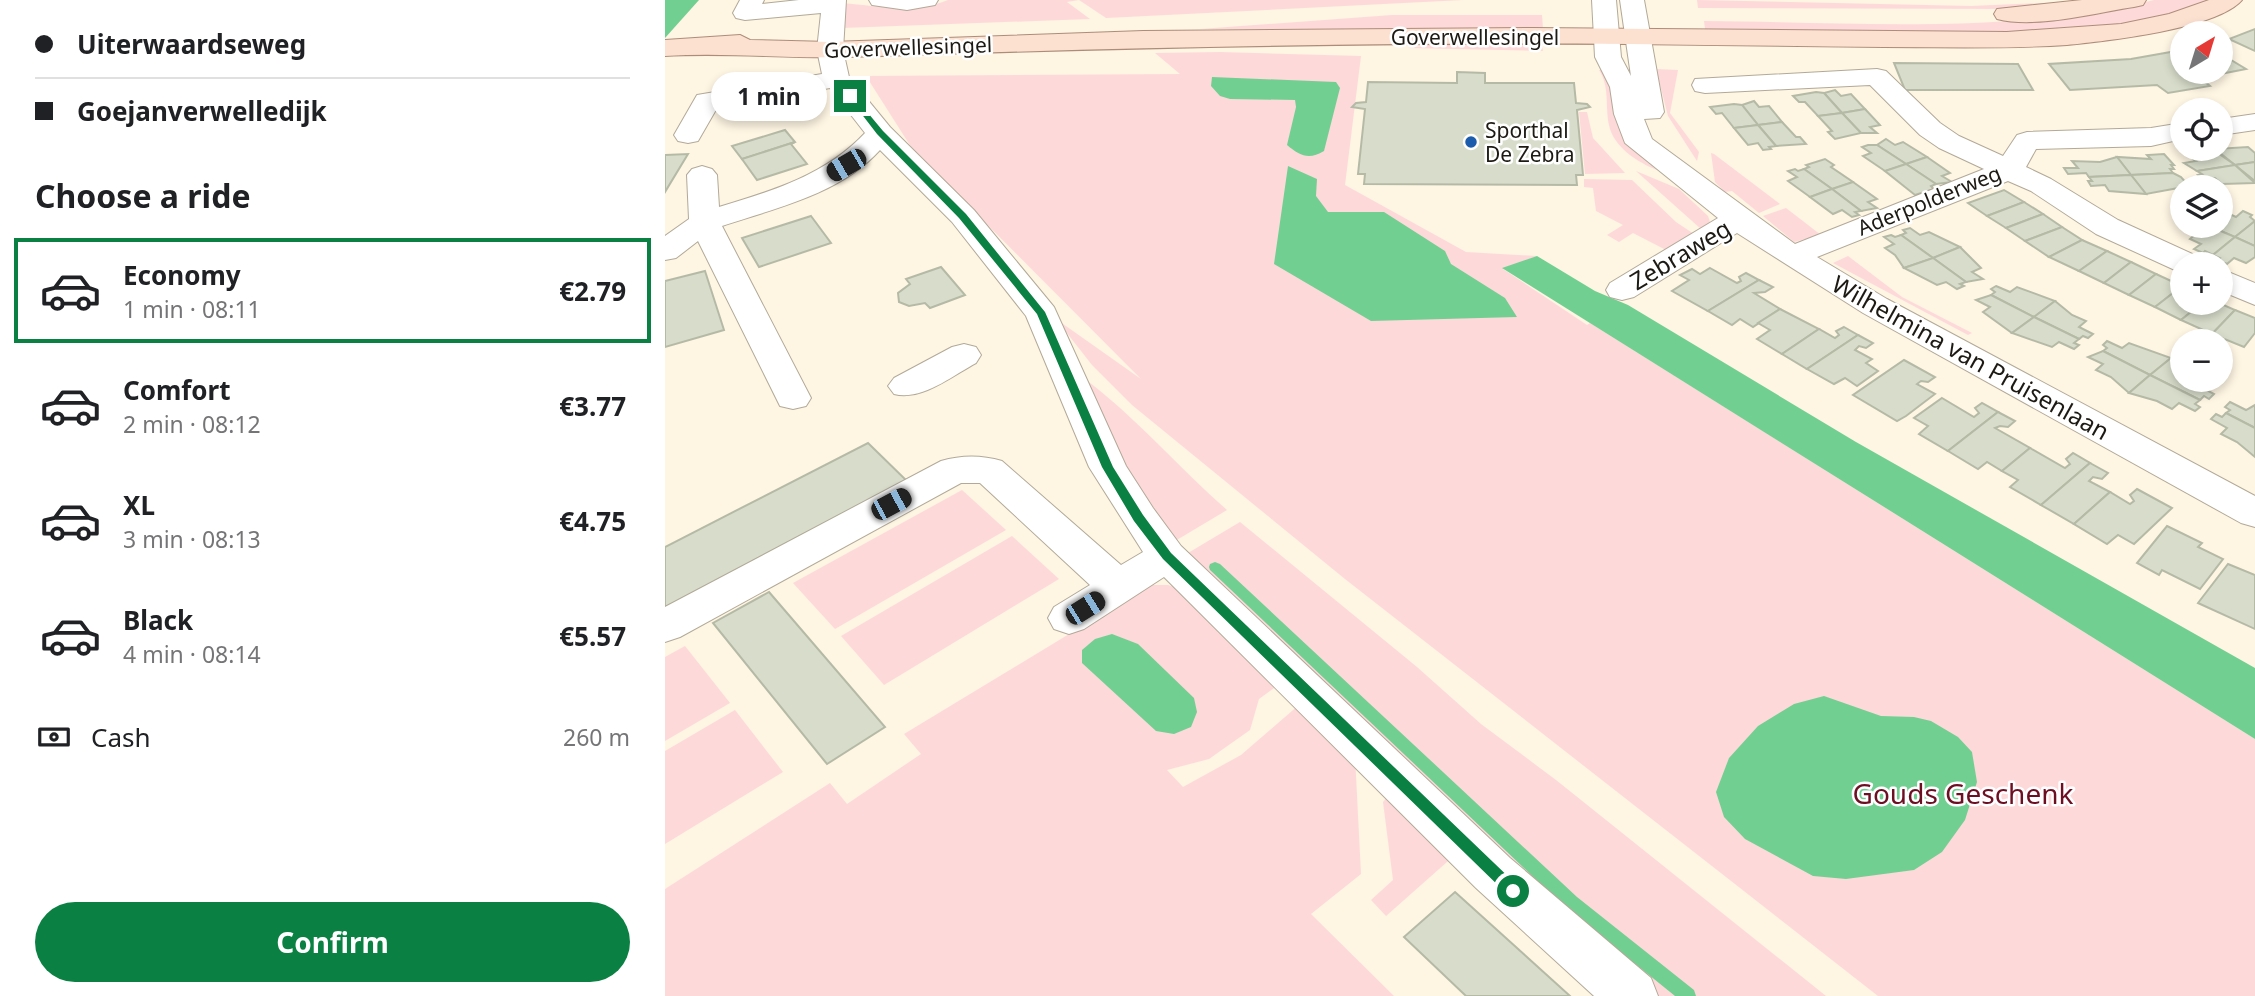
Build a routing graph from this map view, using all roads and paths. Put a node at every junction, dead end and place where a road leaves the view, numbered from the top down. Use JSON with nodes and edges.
{"nodes":[{"id":1,"x":752,"y":0,"type":"edge"},
{"id":2,"x":881,"y":0,"type":"edge"},
{"id":3,"x":926,"y":0,"type":"edge"},
{"id":4,"x":2134,"y":0,"type":"edge"},
{"id":5,"x":2230,"y":0,"type":"edge"},
{"id":6,"x":833,"y":2,"type":"edge"},
{"id":7,"x":1500,"y":12,"type":"dead end"},
{"id":8,"x":1345,"y":13,"type":"dead end"},
{"id":9,"x":1987,"y":15,"type":"dead end"},
{"id":10,"x":1605,"y":16,"type":"edge"},
{"id":11,"x":1960,"y":16,"type":"dead end"},
{"id":12,"x":1634,"y":17,"type":"edge"},
{"id":13,"x":665,"y":48,"type":"edge"},
{"id":14,"x":832,"y":55,"type":"junction"},
{"id":15,"x":1705,"y":85,"type":"dead end"},
{"id":16,"x":2255,"y":122,"type":"edge"},
{"id":17,"x":2233,"y":125,"type":"edge"},
{"id":18,"x":880,"y":133,"type":"junction"},
{"id":19,"x":2170,"y":133,"type":"edge"},
{"id":20,"x":688,"y":135,"type":"dead end"},
{"id":21,"x":2009,"y":170,"type":"junction"},
{"id":22,"x":702,"y":175,"type":"dead end"},
{"id":23,"x":1696,"y":185,"type":"junction"},
{"id":24,"x":1738,"y":219,"type":"junction"},
{"id":25,"x":704,"y":222,"type":"junction"},
{"id":26,"x":665,"y":251,"type":"edge"},
{"id":27,"x":1792,"y":256,"type":"junction"},
{"id":28,"x":2170,"y":256,"type":"edge"},
{"id":29,"x":2233,"y":285,"type":"edge"},
{"id":30,"x":1622,"y":290,"type":"dead end"},
{"id":31,"x":2255,"y":295,"type":"edge"},
{"id":32,"x":964,"y":355,"type":"dead end"},
{"id":33,"x":907,"y":386,"type":"dead end"},
{"id":34,"x":793,"y":398,"type":"dead end"},
{"id":35,"x":2255,"y":513,"type":"edge"},
{"id":36,"x":1167,"y":556,"type":"junction"},
{"id":37,"x":1119,"y":587,"type":"junction"},
{"id":38,"x":1069,"y":618,"type":"dead end"},
{"id":39,"x":665,"y":626,"type":"edge"},
{"id":40,"x":1632,"y":996,"type":"edge"}],
"edges":[{"from":1,"to":6,"type":"street"},
{"from":2,"to":3,"type":"street"},
{"from":4,"to":9,"type":"main road"},
{"from":5,"to":12,"type":"main road","name":"Goverwellesingel"},
{"from":6,"to":14,"type":"street"},
{"from":7,"to":10,"type":"main road","name":"Goverwellesingel"},
{"from":8,"to":14,"type":"main road","name":"Goverwellesingel"},
{"from":10,"to":12,"type":"main road","name":"Goverwellesingel"},
{"from":10,"to":14,"type":"main road","name":"Goverwellesingel"},
{"from":10,"to":23,"type":"street","name":"Wilhelmina van Pruisenlaan"},
{"from":11,"to":12,"type":"main road","name":"Goverwellesingel"},
{"from":12,"to":23,"type":"street","name":"Wilhelmina van Pruisenlaan"},
{"from":13,"to":14,"type":"main road","name":"Goverwellesingel"},
{"from":14,"to":18,"type":"street"},
{"from":14,"to":20,"type":"street"},
{"from":15,"to":21,"type":"street"},
{"from":16,"to":17,"type":"street"},
{"from":18,"to":25,"type":"street"},
{"from":18,"to":36,"type":"street"},
{"from":19,"to":21,"type":"street","name":"Aderpolderweg"},
{"from":21,"to":27,"type":"street","name":"Aderpolderweg"},
{"from":21,"to":28,"type":"street"},
{"from":22,"to":25,"type":"street"},
{"from":23,"to":24,"type":"street","name":"Wilhelmina van Pruisenlaan"},
{"from":24,"to":27,"type":"street","name":"Wilhelmina van Pruisenlaan"},
{"from":24,"to":30,"type":"street","name":"Zebraweg"},
{"from":25,"to":26,"type":"street"},
{"from":25,"to":34,"type":"street"},
{"from":27,"to":35,"type":"street","name":"Wilhelmina van Pruisenlaan"},
{"from":29,"to":31,"type":"street"},
{"from":32,"to":33,"type":"street"},
{"from":36,"to":37,"type":"street"},
{"from":36,"to":40,"type":"street"},
{"from":37,"to":38,"type":"street"},
{"from":37,"to":39,"type":"street"}]}
